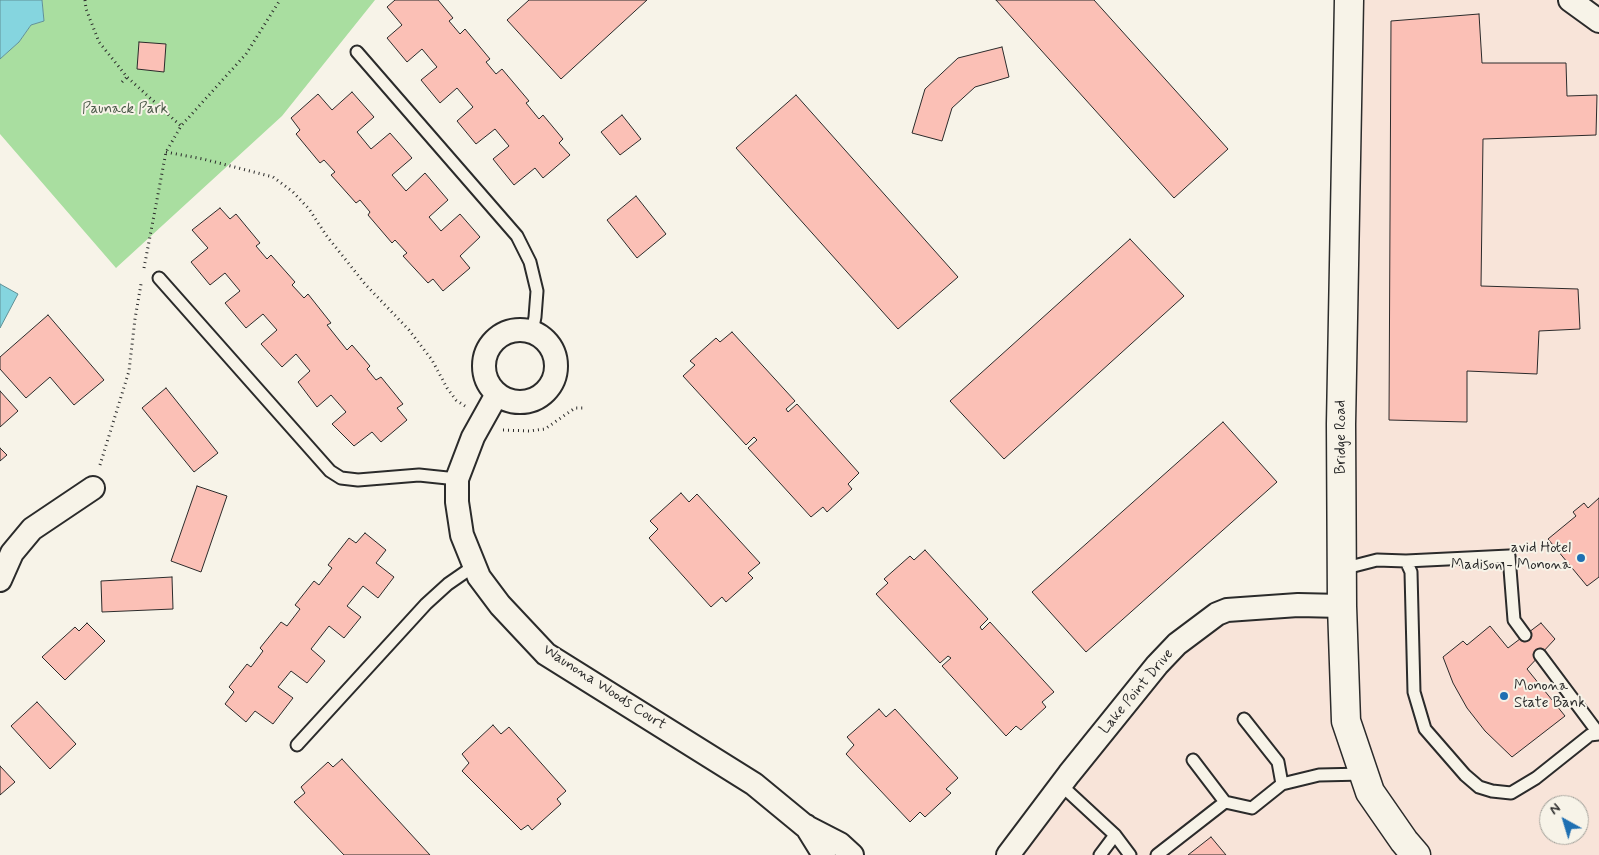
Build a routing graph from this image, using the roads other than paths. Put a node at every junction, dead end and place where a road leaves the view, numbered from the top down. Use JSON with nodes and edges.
{"nodes":[{"id":1,"x":1349,"y":0,"type":"edge"},
{"id":2,"x":1570,"y":0,"type":"edge"},
{"id":3,"x":1599,"y":21,"type":"edge"},
{"id":4,"x":357,"y":52,"type":"dead end"},
{"id":5,"x":158,"y":278,"type":"dead end"},
{"id":6,"x":532,"y":332,"type":"junction"},
{"id":7,"x":497,"y":394,"type":"junction"},
{"id":8,"x":457,"y":479,"type":"junction"},
{"id":9,"x":93,"y":488,"type":"road end"},
{"id":10,"x":1406,"y":562,"type":"junction"},
{"id":11,"x":474,"y":566,"type":"junction"},
{"id":12,"x":1342,"y":569,"type":"junction"},
{"id":13,"x":0,"y":580,"type":"edge"},
{"id":14,"x":1342,"y":606,"type":"junction"},
{"id":15,"x":1525,"y":635,"type":"dead end"},
{"id":16,"x":1540,"y":655,"type":"dead end"},
{"id":17,"x":1244,"y":719,"type":"dead end"},
{"id":18,"x":1599,"y":734,"type":"edge"},
{"id":19,"x":296,"y":745,"type":"dead end"},
{"id":20,"x":1193,"y":760,"type":"dead end"},
{"id":21,"x":1367,"y":783,"type":"junction"},
{"id":22,"x":1282,"y":784,"type":"junction"},
{"id":23,"x":1061,"y":785,"type":"junction"},
{"id":24,"x":1225,"y":802,"type":"junction"},
{"id":25,"x":805,"y":826,"type":"junction"},
{"id":26,"x":1115,"y":835,"type":"junction"},
{"id":27,"x":824,"y":855,"type":"edge"},
{"id":28,"x":852,"y":855,"type":"edge"},
{"id":29,"x":1008,"y":855,"type":"edge"},
{"id":30,"x":1100,"y":855,"type":"edge"},
{"id":31,"x":1130,"y":855,"type":"edge"},
{"id":32,"x":1157,"y":855,"type":"edge"},
{"id":33,"x":1398,"y":855,"type":"edge"},
{"id":34,"x":1416,"y":855,"type":"edge"}],
"edges":[{"from":1,"to":12,"type":"street","name":"Bridge Road"},
{"from":2,"to":3,"type":"street"},
{"from":4,"to":6,"type":"lane"},
{"from":5,"to":8,"type":"lane"},
{"from":6,"to":7,"type":"street"},
{"from":6,"to":7,"type":"street"},
{"from":7,"to":8,"type":"street","name":"Waunona Woods Court"},
{"from":8,"to":11,"type":"street","name":"Waunona Woods Court"},
{"from":9,"to":13,"type":"street"},
{"from":10,"to":12,"type":"lane"},
{"from":10,"to":15,"type":"lane"},
{"from":10,"to":18,"type":"lane"},
{"from":11,"to":19,"type":"lane"},
{"from":11,"to":25,"type":"street","name":"Waunona Woods Court"},
{"from":12,"to":14,"type":"street","name":"Bridge Road"},
{"from":14,"to":21,"type":"street","name":"Bridge Road"},
{"from":14,"to":23,"type":"street","name":"Lake Point Drive"},
{"from":16,"to":18,"type":"lane"},
{"from":17,"to":22,"type":"lane"},
{"from":20,"to":24,"type":"lane"},
{"from":21,"to":22,"type":"lane"},
{"from":21,"to":33,"type":"street"},
{"from":21,"to":34,"type":"street","name":"Bridge Road"},
{"from":22,"to":24,"type":"lane"},
{"from":23,"to":26,"type":"lane"},
{"from":23,"to":29,"type":"street","name":"Lake Point Drive"},
{"from":24,"to":32,"type":"lane"},
{"from":25,"to":27,"type":"street","name":"Waunona Woods Court"},
{"from":25,"to":28,"type":"street","name":"Waunona Woods Court"},
{"from":26,"to":30,"type":"lane"},
{"from":26,"to":31,"type":"lane"}]}
